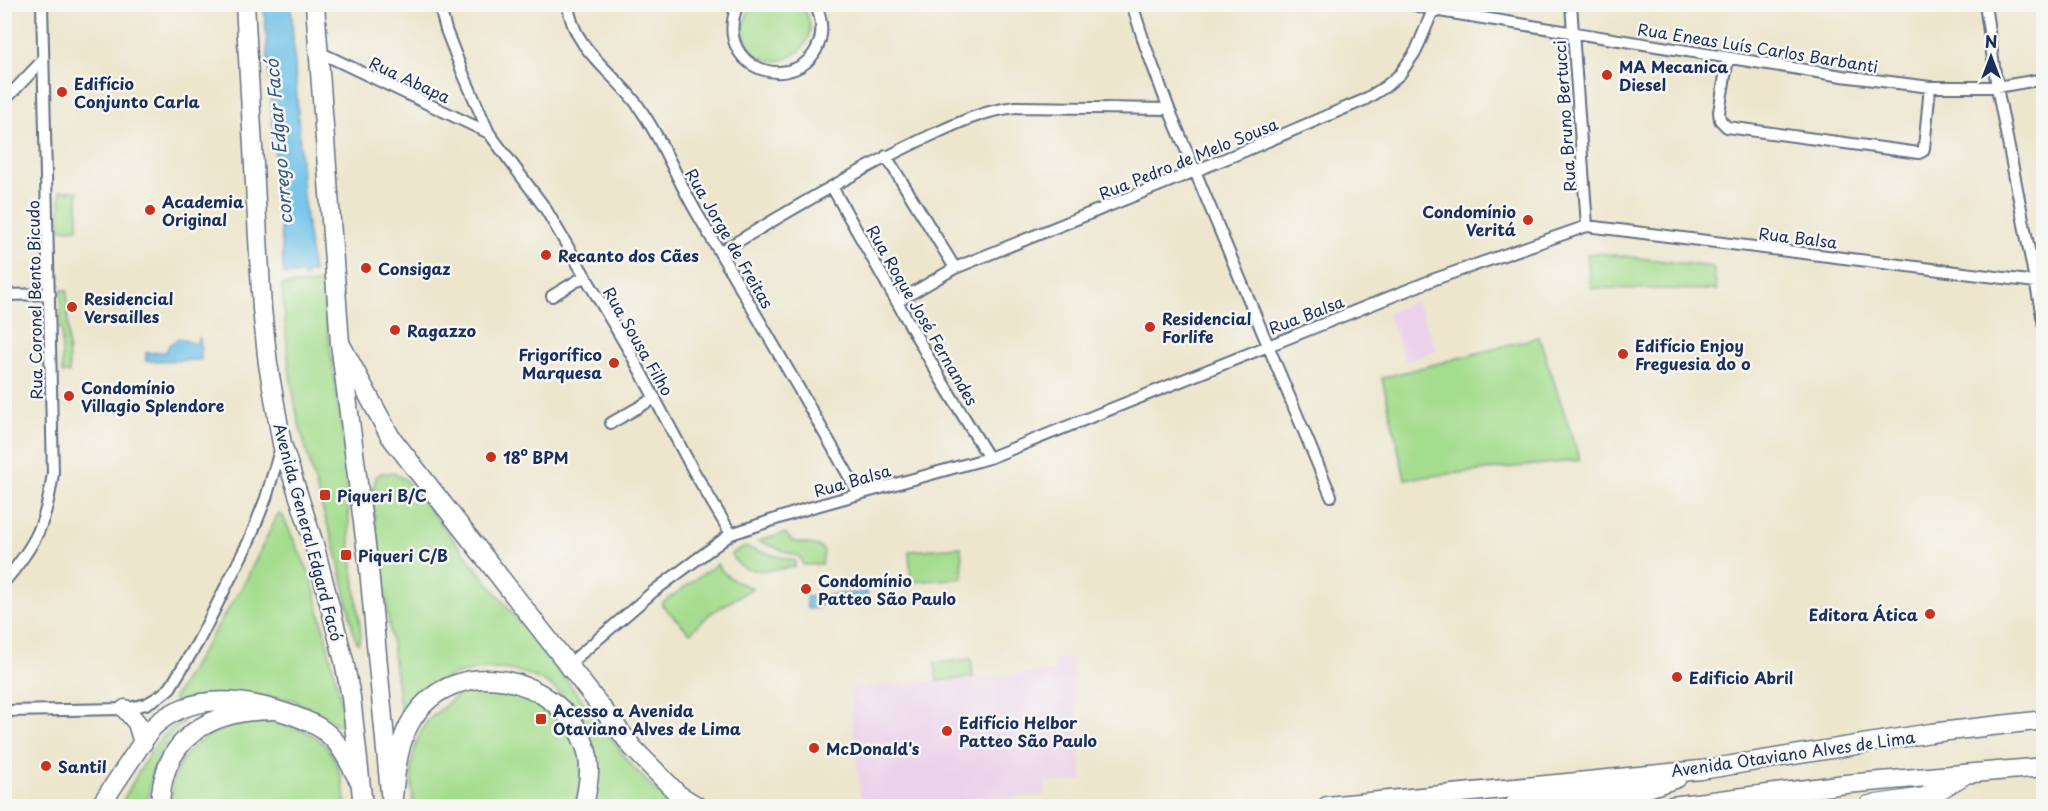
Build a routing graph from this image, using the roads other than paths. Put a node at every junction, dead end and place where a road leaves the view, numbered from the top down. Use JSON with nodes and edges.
{"nodes":[{"id":1,"x":42,"y":4,"type":"edge"},
{"id":2,"x":246,"y":4,"type":"edge"},
{"id":3,"x":315,"y":4,"type":"edge"},
{"id":4,"x":438,"y":4,"type":"edge"},
{"id":5,"x":568,"y":4,"type":"edge"},
{"id":6,"x":738,"y":4,"type":"edge"},
{"id":7,"x":815,"y":4,"type":"edge"},
{"id":8,"x":1132,"y":4,"type":"edge"},
{"id":9,"x":1411,"y":4,"type":"edge"},
{"id":10,"x":1571,"y":4,"type":"edge"},
{"id":11,"x":1985,"y":4,"type":"edge"},
{"id":12,"x":1433,"y":7,"type":"edge"},
{"id":13,"x":1572,"y":34,"type":"junction"},
{"id":14,"x":319,"y":52,"type":"junction"},
{"id":15,"x":1728,"y":58,"type":"junction"},
{"id":16,"x":43,"y":60,"type":"junction"},
{"id":17,"x":2043,"y":79,"type":"edge"},
{"id":18,"x":1930,"y":87,"type":"junction"},
{"id":19,"x":1997,"y":87,"type":"junction"},
{"id":20,"x":4,"y":100,"type":"edge"},
{"id":21,"x":1169,"y":109,"type":"junction"},
{"id":22,"x":489,"y":133,"type":"junction"},
{"id":23,"x":886,"y":156,"type":"junction"},
{"id":24,"x":1196,"y":171,"type":"junction"},
{"id":25,"x":832,"y":187,"type":"junction"},
{"id":26,"x":1587,"y":226,"type":"junction"},
{"id":27,"x":720,"y":252,"type":"junction"},
{"id":28,"x":955,"y":268,"type":"junction"},
{"id":29,"x":585,"y":276,"type":"junction"},
{"id":30,"x":2039,"y":283,"type":"edge"},
{"id":31,"x":50,"y":294,"type":"junction"},
{"id":32,"x":4,"y":295,"type":"edge"},
{"id":33,"x":552,"y":296,"type":"dead end"},
{"id":34,"x":897,"y":302,"type":"junction"},
{"id":35,"x":2043,"y":324,"type":"edge"},
{"id":36,"x":340,"y":343,"type":"junction"},
{"id":37,"x":1268,"y":345,"type":"junction"},
{"id":38,"x":655,"y":398,"type":"junction"},
{"id":39,"x":611,"y":423,"type":"dead end"},
{"id":40,"x":282,"y":444,"type":"junction"},
{"id":41,"x":989,"y":458,"type":"junction"},
{"id":42,"x":859,"y":494,"type":"junction"},
{"id":43,"x":1331,"y":496,"type":"dead end"},
{"id":44,"x":731,"y":534,"type":"junction"},
{"id":45,"x":4,"y":582,"type":"edge"},
{"id":46,"x":569,"y":664,"type":"junction"},
{"id":47,"x":125,"y":709,"type":"junction"},
{"id":48,"x":275,"y":710,"type":"junction"},
{"id":49,"x":4,"y":711,"type":"edge"},
{"id":50,"x":2043,"y":720,"type":"edge"},
{"id":51,"x":142,"y":744,"type":"junction"},
{"id":52,"x":2043,"y":767,"type":"edge"},
{"id":53,"x":1701,"y":770,"type":"junction"},
{"id":54,"x":1963,"y":775,"type":"junction"},
{"id":55,"x":362,"y":786,"type":"junction"},
{"id":56,"x":100,"y":807,"type":"edge"},
{"id":57,"x":160,"y":807,"type":"edge"},
{"id":58,"x":363,"y":807,"type":"edge"},
{"id":59,"x":392,"y":807,"type":"edge"},
{"id":60,"x":584,"y":807,"type":"edge"},
{"id":61,"x":697,"y":807,"type":"edge"},
{"id":62,"x":1327,"y":807,"type":"edge"},
{"id":63,"x":1512,"y":807,"type":"edge"},
{"id":64,"x":1672,"y":807,"type":"edge"},
{"id":65,"x":1869,"y":807,"type":"edge"}],
"edges":[{"from":1,"to":16,"type":"street","name":"Rua Coronel Bento Bicudo"},
{"from":2,"to":40,"type":"main road","name":"Avenida General Edgard Facó"},
{"from":3,"to":14,"type":"main road"},
{"from":4,"to":22,"type":"street","name":"Rua Sousa Filho"},
{"from":5,"to":27,"type":"street","name":"Rua Jorge de Freitas"},
{"from":6,"to":7,"type":"street"},
{"from":8,"to":21,"type":"street"},
{"from":9,"to":12,"type":"street"},
{"from":10,"to":13,"type":"street","name":"Rua Bruno Bertucci"},
{"from":11,"to":19,"type":"street"},
{"from":12,"to":13,"type":"street","name":"Rua Eneas Luís Carlos Barbanti"},
{"from":12,"to":24,"type":"street","name":"Rua Pedro de Melo Sousa"},
{"from":13,"to":15,"type":"street","name":"Rua Eneas Luís Carlos Barbanti"},
{"from":13,"to":26,"type":"street","name":"Rua Bruno Bertucci"},
{"from":14,"to":22,"type":"street","name":"Rua Abapa"},
{"from":14,"to":36,"type":"main road"},
{"from":15,"to":18,"type":"street","name":"Rua Eneas Luís Carlos Barbanti"},
{"from":15,"to":18,"type":"street"},
{"from":16,"to":20,"type":"street"},
{"from":16,"to":31,"type":"street","name":"Rua Coronel Bento Bicudo"},
{"from":17,"to":19,"type":"street","name":"Rua Eneas Luís Carlos Barbanti"},
{"from":18,"to":19,"type":"street","name":"Rua Eneas Luís Carlos Barbanti"},
{"from":19,"to":30,"type":"street"},
{"from":21,"to":23,"type":"street"},
{"from":21,"to":24,"type":"street"},
{"from":22,"to":29,"type":"street","name":"Rua Sousa Filho"},
{"from":23,"to":25,"type":"street"},
{"from":23,"to":28,"type":"street"},
{"from":24,"to":28,"type":"street","name":"Rua Pedro de Melo Sousa"},
{"from":24,"to":37,"type":"street"},
{"from":25,"to":27,"type":"street"},
{"from":25,"to":34,"type":"street","name":"Rua Roque José Fernandes"},
{"from":26,"to":30,"type":"street","name":"Rua Balsa"},
{"from":26,"to":37,"type":"street","name":"Rua Balsa"},
{"from":27,"to":42,"type":"street","name":"Rua Jorge de Freitas"},
{"from":28,"to":34,"type":"street","name":"Rua Pedro de Melo Sousa"},
{"from":29,"to":33,"type":"street"},
{"from":29,"to":38,"type":"street","name":"Rua Sousa Filho"},
{"from":30,"to":35,"type":"street"},
{"from":31,"to":32,"type":"street"},
{"from":31,"to":45,"type":"street","name":"Rua Coronel Bento Bicudo"},
{"from":34,"to":41,"type":"street","name":"Rua Roque José Fernandes"},
{"from":36,"to":46,"type":"main road"},
{"from":36,"to":59,"type":"main road"},
{"from":37,"to":41,"type":"street","name":"Rua Balsa"},
{"from":37,"to":43,"type":"street"},
{"from":38,"to":39,"type":"street"},
{"from":38,"to":44,"type":"street","name":"Rua Sousa Filho"},
{"from":40,"to":47,"type":"street"},
{"from":40,"to":55,"type":"main road","name":"Avenida General Edgard Facó"},
{"from":41,"to":42,"type":"street","name":"Rua Balsa"},
{"from":42,"to":44,"type":"street","name":"Rua Balsa"},
{"from":44,"to":46,"type":"street","name":"Rua Balsa"},
{"from":46,"to":61,"type":"main road"},
{"from":47,"to":49,"type":"street"},
{"from":47,"to":51,"type":"main road"},
{"from":48,"to":51,"type":"main road"},
{"from":48,"to":55,"type":"main road"},
{"from":48,"to":57,"type":"main road"},
{"from":50,"to":53,"type":"main road","name":"Avenida Otaviano Alves de Lima"},
{"from":51,"to":56,"type":"main road"},
{"from":52,"to":54,"type":"main road"},
{"from":53,"to":62,"type":"main road","name":"Avenida Otaviano Alves de Lima"},
{"from":53,"to":63,"type":"main road"},
{"from":54,"to":64,"type":"main road"},
{"from":54,"to":65,"type":"highway"},
{"from":55,"to":58,"type":"main road","name":"Avenida General Edgard Facó"},
{"from":59,"to":60,"type":"main road"}]}
